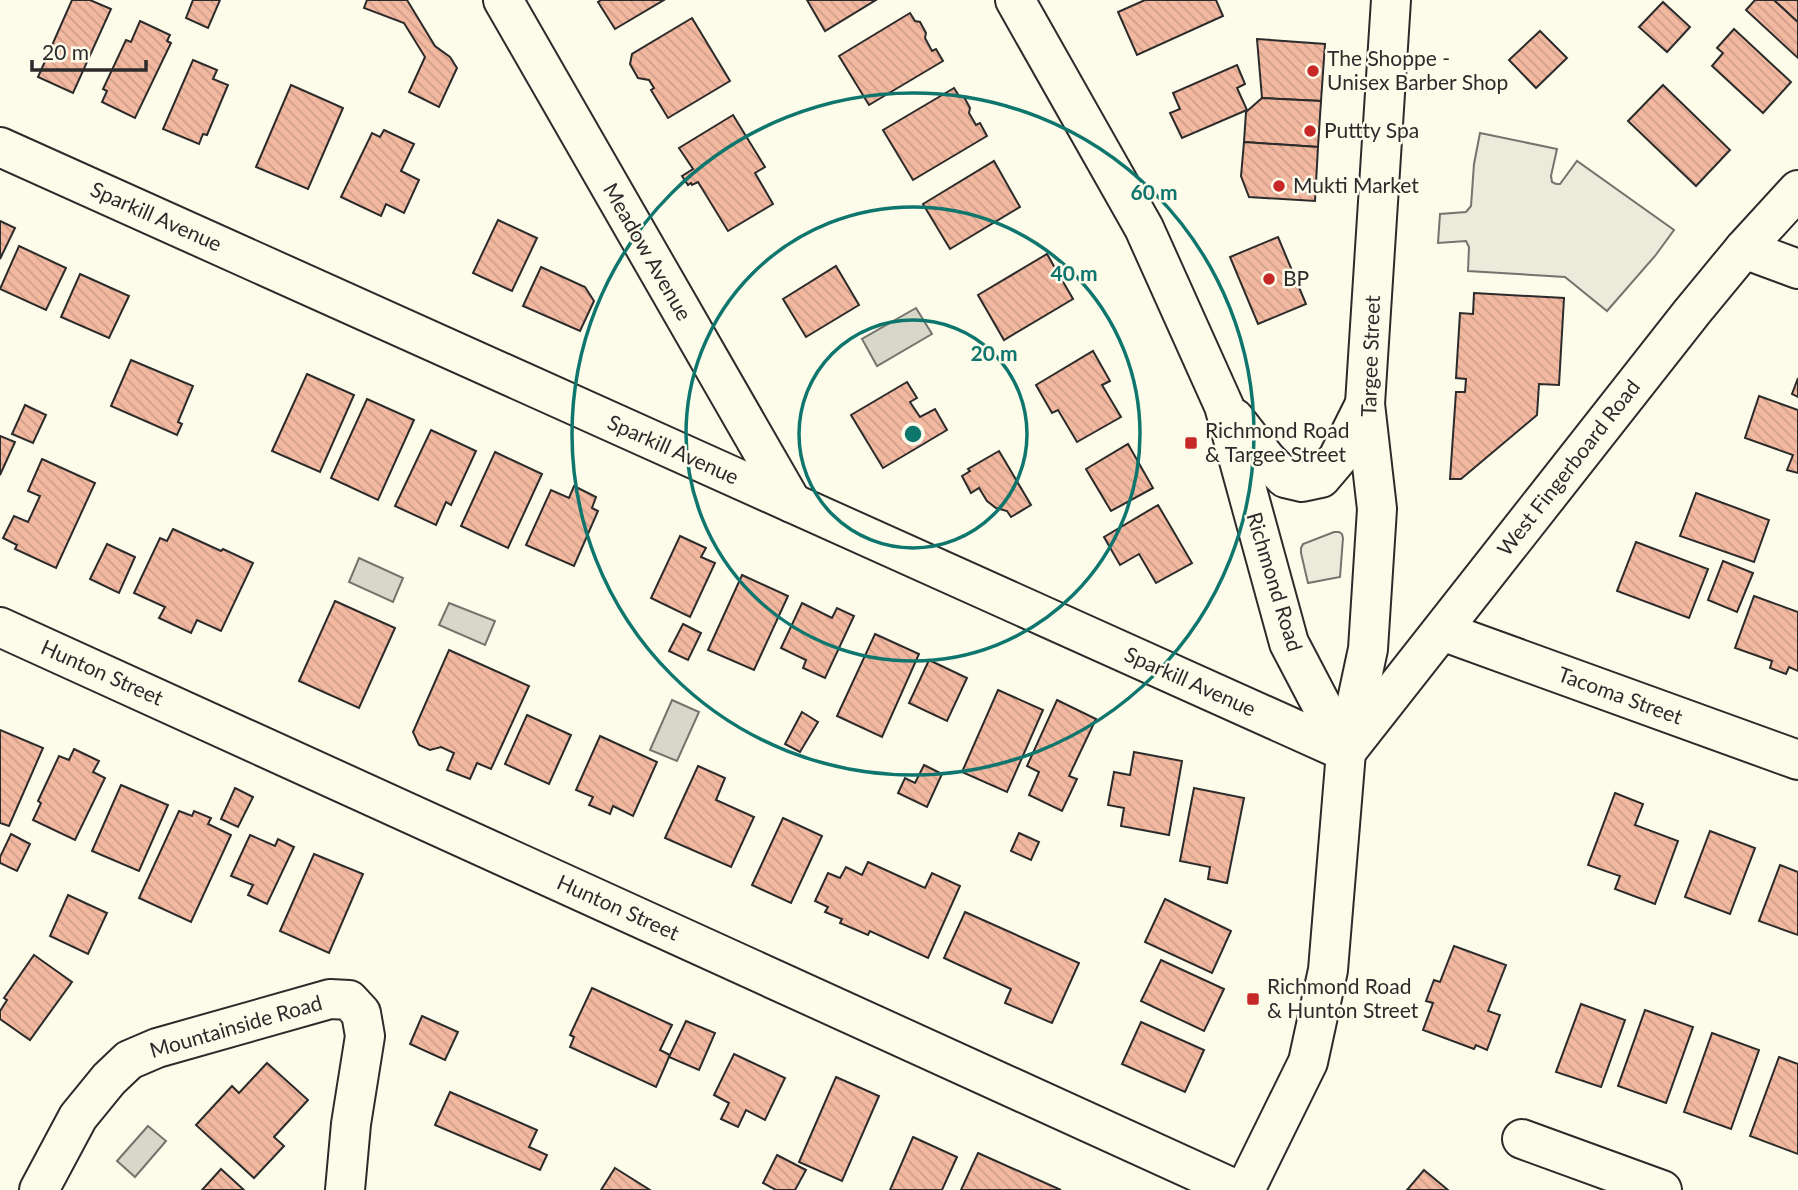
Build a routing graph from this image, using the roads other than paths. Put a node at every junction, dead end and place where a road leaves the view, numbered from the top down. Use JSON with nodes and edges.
{"nodes":[{"id":1,"x":503,"y":0,"type":"edge"},
{"id":2,"x":1015,"y":0,"type":"edge"},
{"id":3,"x":1391,"y":0,"type":"edge"},
{"id":4,"x":0,"y":147,"type":"edge"},
{"id":5,"x":1798,"y":190,"type":"edge"},
{"id":6,"x":1744,"y":249,"type":"junction"},
{"id":7,"x":1798,"y":268,"type":"edge"},
{"id":8,"x":1366,"y":404,"type":"junction"},
{"id":9,"x":1224,"y":406,"type":"junction"},
{"id":10,"x":792,"y":503,"type":"junction"},
{"id":11,"x":0,"y":627,"type":"edge"},
{"id":12,"x":1443,"y":631,"type":"junction"},
{"id":13,"x":1346,"y":752,"type":"junction"},
{"id":14,"x":1798,"y":760,"type":"edge"},
{"id":15,"x":1522,"y":1139,"type":"dead end"},
{"id":16,"x":39,"y":1190,"type":"edge"},
{"id":17,"x":345,"y":1190,"type":"edge"},
{"id":18,"x":1237,"y":1190,"type":"edge"},
{"id":19,"x":1245,"y":1190,"type":"edge"},
{"id":20,"x":1662,"y":1190,"type":"edge"}],
"edges":[{"from":1,"to":10,"type":"street","name":"Meadow Avenue"},
{"from":2,"to":9,"type":"street","name":"Richmond Road"},
{"from":3,"to":8,"type":"street","name":"Targee Street"},
{"from":4,"to":10,"type":"street","name":"Sparkill Avenue"},
{"from":5,"to":6,"type":"street","name":"West Fingerboard Road"},
{"from":6,"to":7,"type":"street"},
{"from":6,"to":12,"type":"street","name":"West Fingerboard Road"},
{"from":8,"to":9,"type":"street"},
{"from":8,"to":13,"type":"street","name":"Targee Street"},
{"from":9,"to":13,"type":"street","name":"Richmond Road"},
{"from":10,"to":13,"type":"street","name":"Sparkill Avenue"},
{"from":11,"to":18,"type":"street","name":"Hunton Street"},
{"from":12,"to":13,"type":"street","name":"West Fingerboard Road"},
{"from":12,"to":14,"type":"street","name":"Tacoma Street"},
{"from":13,"to":19,"type":"street"},
{"from":15,"to":20,"type":"street"},
{"from":16,"to":17,"type":"street","name":"Mountainside Road"}]}
